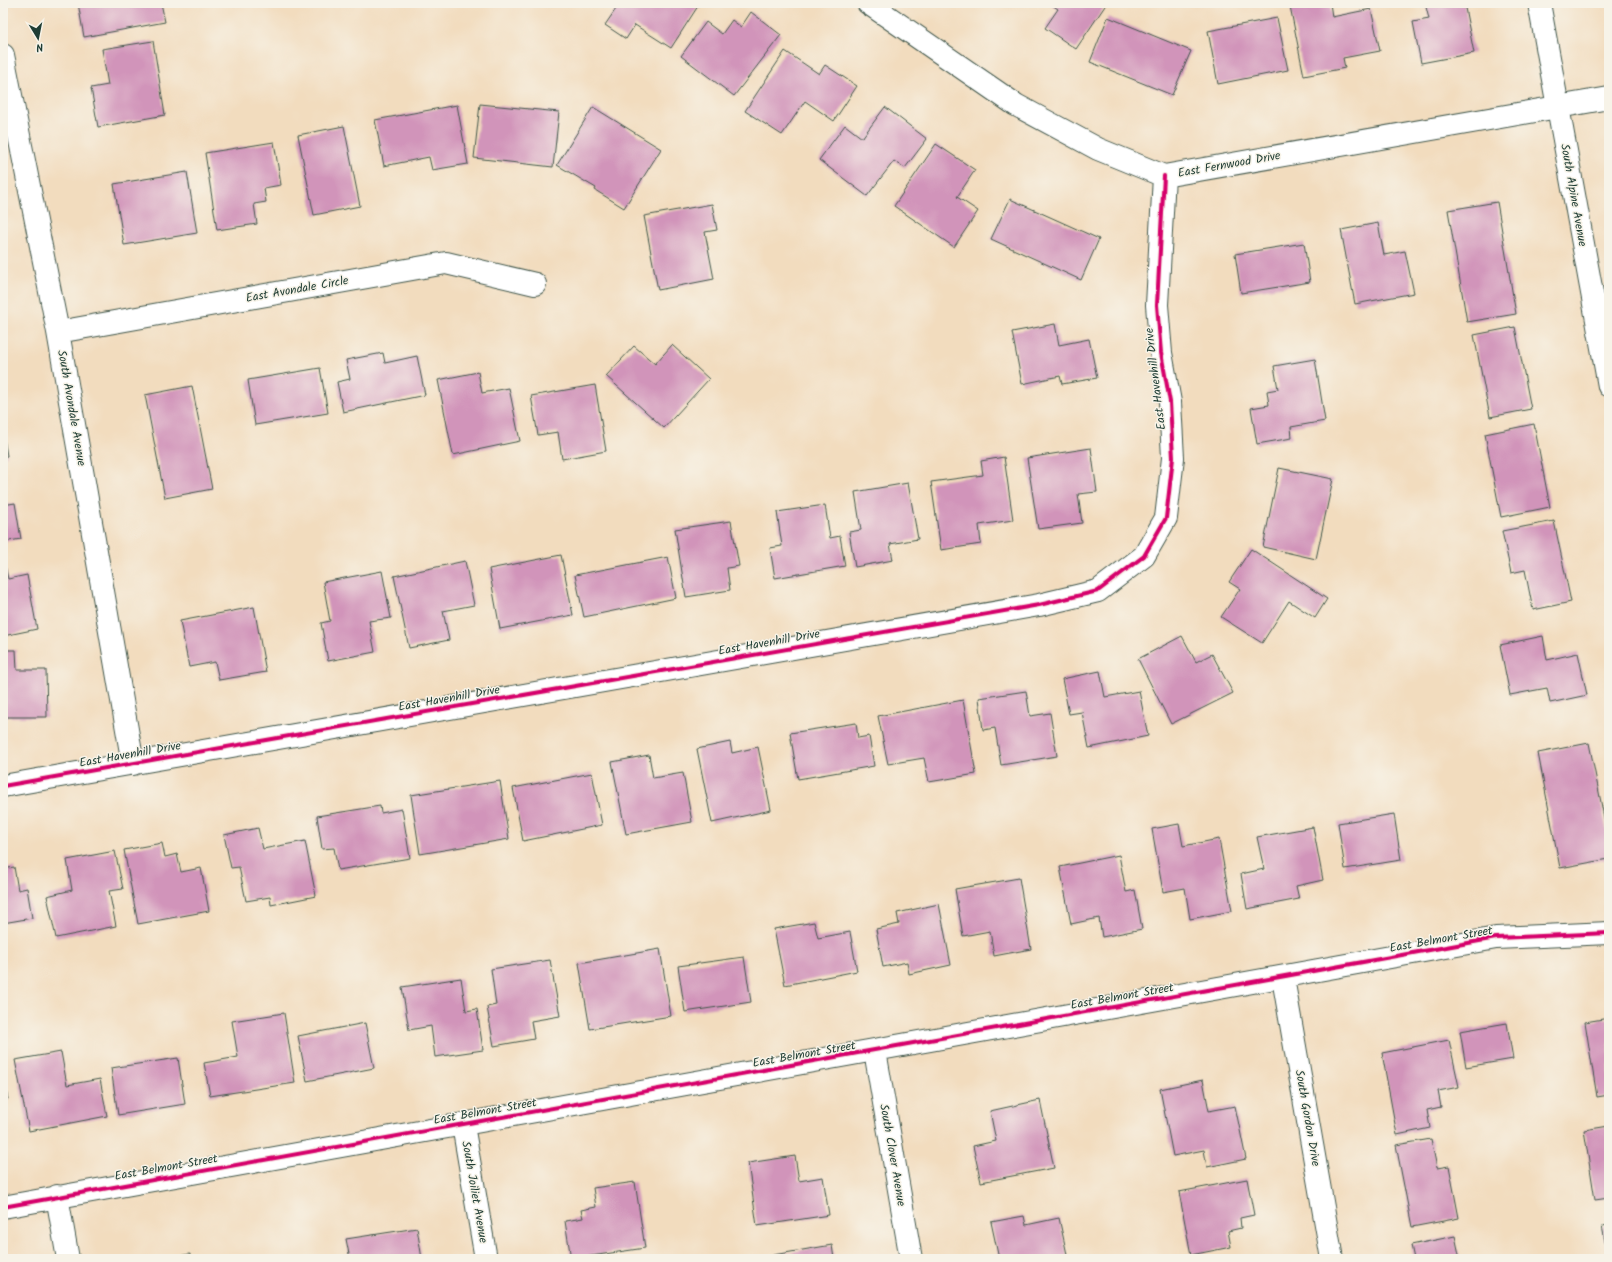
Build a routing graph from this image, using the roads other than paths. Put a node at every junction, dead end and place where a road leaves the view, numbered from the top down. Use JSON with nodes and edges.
{"nodes":[{"id":1,"x":868,"y":3,"type":"edge"},
{"id":2,"x":1539,"y":3,"type":"edge"},
{"id":3,"x":3,"y":54,"type":"edge"},
{"id":4,"x":1609,"y":98,"type":"edge"},
{"id":5,"x":1558,"y":107,"type":"junction"},
{"id":6,"x":1164,"y":176,"type":"junction"},
{"id":7,"x":535,"y":284,"type":"dead end"},
{"id":8,"x":58,"y":332,"type":"junction"},
{"id":9,"x":1609,"y":386,"type":"edge"},
{"id":10,"x":133,"y":764,"type":"junction"},
{"id":11,"x":3,"y":786,"type":"edge"},
{"id":12,"x":1609,"y":933,"type":"edge"},
{"id":13,"x":1284,"y":978,"type":"junction"},
{"id":14,"x":875,"y":1051,"type":"junction"},
{"id":15,"x":463,"y":1125,"type":"junction"},
{"id":16,"x":57,"y":1196,"type":"junction"},
{"id":17,"x":3,"y":1207,"type":"edge"},
{"id":18,"x":68,"y":1259,"type":"edge"},
{"id":19,"x":486,"y":1259,"type":"edge"},
{"id":20,"x":910,"y":1259,"type":"edge"},
{"id":21,"x":1332,"y":1259,"type":"edge"}],
"edges":[{"from":1,"to":6,"type":"street","name":"East Fernwood Drive"},
{"from":2,"to":5,"type":"street","name":"South Alpine Avenue"},
{"from":3,"to":8,"type":"street","name":"South Avondale Avenue"},
{"from":4,"to":5,"type":"street","name":"East Fernwood Drive"},
{"from":5,"to":6,"type":"street","name":"East Fernwood Drive"},
{"from":5,"to":9,"type":"street","name":"South Alpine Avenue"},
{"from":6,"to":10,"type":"street","name":"East Havenhill Drive"},
{"from":7,"to":8,"type":"street","name":"East Avondale Circle"},
{"from":8,"to":10,"type":"street","name":"South Avondale Avenue"},
{"from":10,"to":11,"type":"street","name":"East Havenhill Drive"},
{"from":12,"to":13,"type":"street","name":"East Belmont Street"},
{"from":13,"to":14,"type":"street","name":"East Belmont Street"},
{"from":13,"to":21,"type":"street","name":"South Gordon Drive"},
{"from":14,"to":15,"type":"street","name":"East Belmont Street"},
{"from":14,"to":20,"type":"street","name":"South Clover Avenue"},
{"from":15,"to":16,"type":"street","name":"East Belmont Street"},
{"from":15,"to":19,"type":"street","name":"South Joiliet Avenue"},
{"from":16,"to":17,"type":"street","name":"East Belmont Street"},
{"from":16,"to":18,"type":"street"}]}
